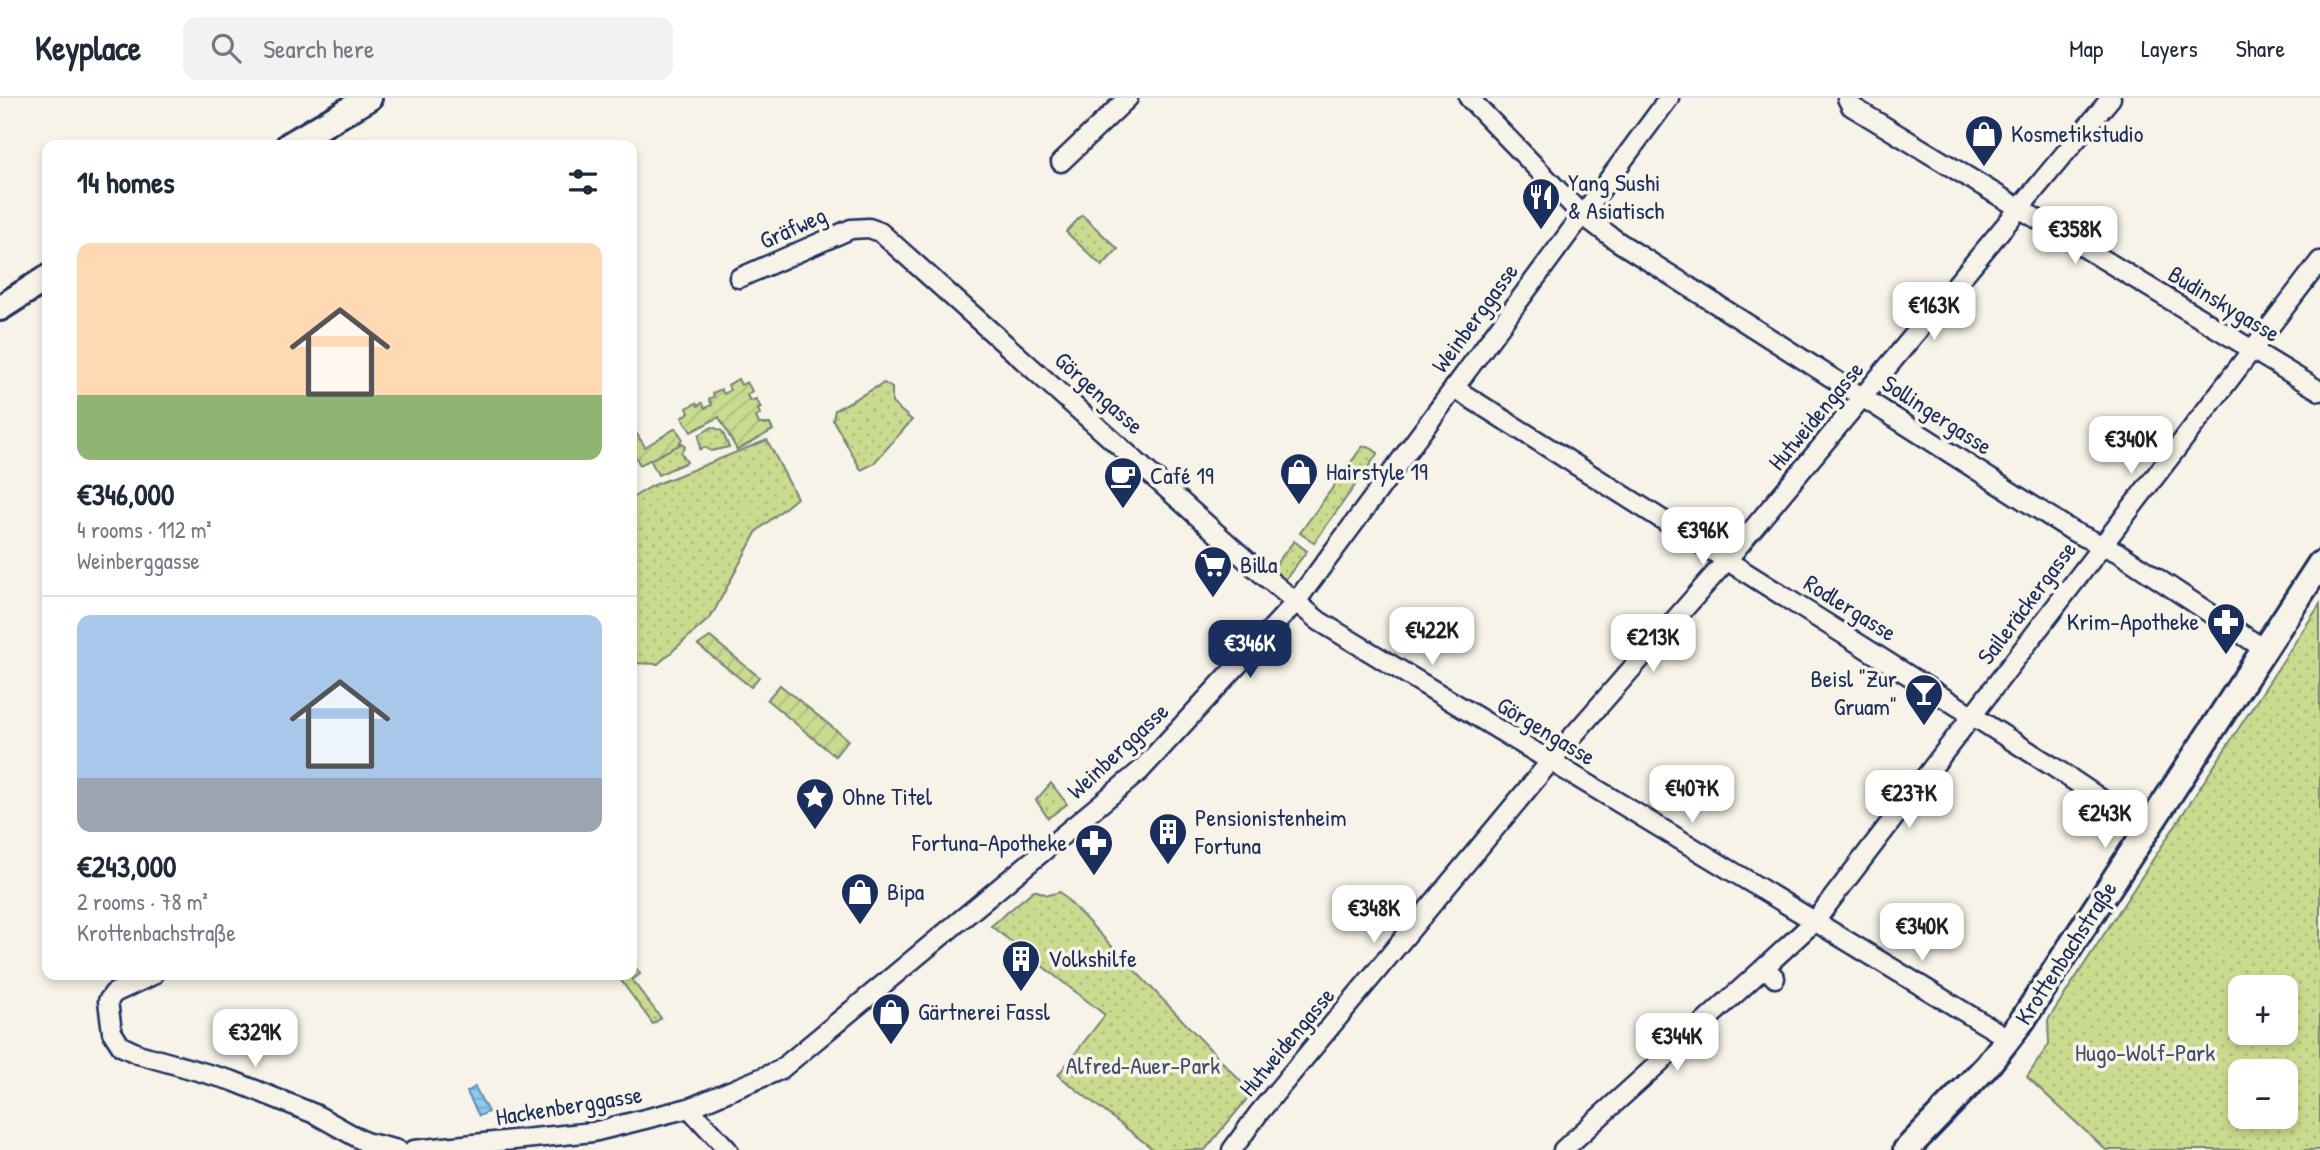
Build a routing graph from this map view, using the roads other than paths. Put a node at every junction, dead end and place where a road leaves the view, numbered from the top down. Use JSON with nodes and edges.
{"nodes":[{"id":1,"x":369,"y":98,"type":"edge"},
{"id":2,"x":1128,"y":98,"type":"edge"},
{"id":3,"x":1469,"y":98,"type":"edge"},
{"id":4,"x":1669,"y":98,"type":"edge"},
{"id":5,"x":2111,"y":98,"type":"edge"},
{"id":6,"x":1849,"y":102,"type":"edge"},
{"id":7,"x":298,"y":140,"type":"edge"},
{"id":8,"x":1062,"y":162,"type":"dead end"},
{"id":9,"x":2018,"y":209,"type":"junction"},
{"id":10,"x":1581,"y":214,"type":"junction"},
{"id":11,"x":869,"y":228,"type":"joint"},
{"id":12,"x":2320,"y":261,"type":"edge"},
{"id":13,"x":739,"y":278,"type":"dead end"},
{"id":14,"x":42,"y":281,"type":"edge"},
{"id":15,"x":0,"y":308,"type":"edge"},
{"id":16,"x":2251,"y":349,"type":"junction"},
{"id":17,"x":1454,"y":388,"type":"junction"},
{"id":18,"x":2320,"y":391,"type":"edge"},
{"id":19,"x":1863,"y":397,"type":"junction"},
{"id":20,"x":2103,"y":545,"type":"junction"},
{"id":21,"x":1727,"y":560,"type":"junction"},
{"id":22,"x":2320,"y":564,"type":"edge"},
{"id":23,"x":1294,"y":603,"type":"junction"},
{"id":24,"x":2264,"y":649,"type":"junction"},
{"id":25,"x":1972,"y":715,"type":"junction"},
{"id":26,"x":1550,"y":762,"type":"junction"},
{"id":27,"x":2147,"y":829,"type":"junction"},
{"id":28,"x":1815,"y":921,"type":"junction"},
{"id":29,"x":142,"y":980,"type":"edge"},
{"id":30,"x":2009,"y":1038,"type":"junction"},
{"id":31,"x":689,"y":1108,"type":"junction"},
{"id":32,"x":398,"y":1150,"type":"edge"},
{"id":33,"x":414,"y":1150,"type":"edge"},
{"id":34,"x":727,"y":1150,"type":"edge"},
{"id":35,"x":1232,"y":1150,"type":"edge"},
{"id":36,"x":1563,"y":1150,"type":"edge"},
{"id":37,"x":1906,"y":1150,"type":"edge"}],
"edges":[{"from":1,"to":7,"type":"main road"},
{"from":2,"to":8,"type":"street"},
{"from":3,"to":10,"type":"street","name":"Sollingergasse"},
{"from":4,"to":10,"type":"street","name":"Weinberggasse"},
{"from":5,"to":9,"type":"street","name":"Hutweidengasse"},
{"from":6,"to":9,"type":"street","name":"Budinskygasse"},
{"from":9,"to":16,"type":"street","name":"Budinskygasse"},
{"from":9,"to":19,"type":"street","name":"Hutweidengasse"},
{"from":10,"to":17,"type":"street","name":"Weinberggasse"},
{"from":10,"to":19,"type":"street","name":"Sollingergasse"},
{"from":11,"to":13,"type":"street","name":"Gräfweg"},
{"from":11,"to":23,"type":"street","name":"Görgengasse"},
{"from":12,"to":16,"type":"street","name":"Saileräckergasse"},
{"from":14,"to":15,"type":"main road"},
{"from":16,"to":18,"type":"street","name":"Budinskygasse"},
{"from":16,"to":20,"type":"street","name":"Saileräckergasse"},
{"from":17,"to":21,"type":"street","name":"Rodlergasse"},
{"from":17,"to":23,"type":"street","name":"Weinberggasse"},
{"from":19,"to":20,"type":"street","name":"Sollingergasse"},
{"from":19,"to":21,"type":"street","name":"Hutweidengasse"},
{"from":20,"to":24,"type":"street","name":"Sollingergasse"},
{"from":20,"to":25,"type":"street","name":"Saileräckergasse"},
{"from":21,"to":25,"type":"street","name":"Rodlergasse"},
{"from":21,"to":26,"type":"street","name":"Hutweidengasse"},
{"from":22,"to":24,"type":"main road","name":"Krottenbachstraße"},
{"from":23,"to":26,"type":"street","name":"Görgengasse"},
{"from":23,"to":31,"type":"street","name":"Weinberggasse"},
{"from":24,"to":27,"type":"main road","name":"Krottenbachstraße"},
{"from":25,"to":27,"type":"street","name":"Rodlergasse"},
{"from":25,"to":28,"type":"street","name":"Saileräckergasse"},
{"from":26,"to":28,"type":"street","name":"Görgengasse"},
{"from":26,"to":35,"type":"street","name":"Hutweidengasse"},
{"from":27,"to":30,"type":"main road","name":"Krottenbachstraße"},
{"from":28,"to":30,"type":"street","name":"Görgengasse"},
{"from":28,"to":36,"type":"street","name":"Saileräckergasse"},
{"from":29,"to":32,"type":"street"},
{"from":30,"to":37,"type":"main road","name":"Krottenbachstraße"},
{"from":31,"to":33,"type":"street","name":"Hackenberggasse"},
{"from":31,"to":34,"type":"street"}]}
